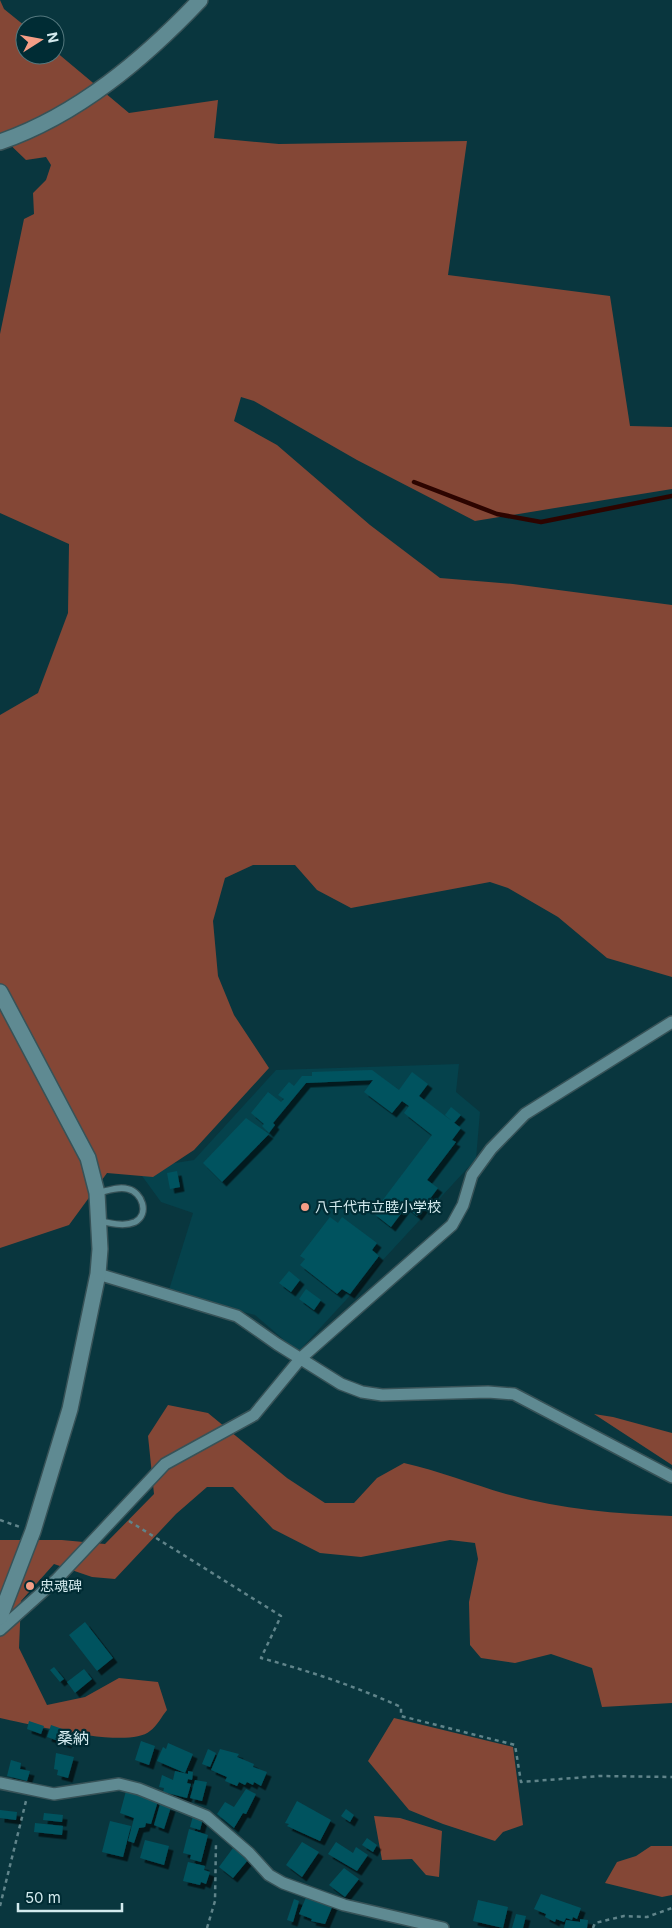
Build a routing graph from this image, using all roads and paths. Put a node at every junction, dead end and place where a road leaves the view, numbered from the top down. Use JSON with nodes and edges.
{"nodes":[{"id":1,"x":200,"y":0,"type":"edge"},
{"id":2,"x":0,"y":142,"type":"edge"},
{"id":3,"x":0,"y":992,"type":"edge"},
{"id":4,"x":672,"y":1022,"type":"edge"},
{"id":5,"x":97,"y":1194,"type":"junction"},
{"id":6,"x":100,"y":1221,"type":"junction"},
{"id":7,"x":98,"y":1274,"type":"junction"},
{"id":8,"x":301,"y":1358,"type":"junction"},
{"id":9,"x":672,"y":1477,"type":"edge"},
{"id":10,"x":117,"y":1513,"type":"junction"},
{"id":11,"x":0,"y":1520,"type":"edge"},
{"id":12,"x":33,"y":1531,"type":"junction"},
{"id":13,"x":0,"y":1617,"type":"edge"},
{"id":14,"x":0,"y":1630,"type":"edge"},
{"id":15,"x":672,"y":1777,"type":"edge"},
{"id":16,"x":0,"y":1783,"type":"edge"},
{"id":17,"x":29,"y":1790,"type":"junction"},
{"id":18,"x":216,"y":1823,"type":"junction"},
{"id":19,"x":0,"y":1906,"type":"edge"},
{"id":20,"x":672,"y":1908,"type":"edge"},
{"id":21,"x":208,"y":1928,"type":"edge"},
{"id":22,"x":443,"y":1928,"type":"edge"},
{"id":23,"x":593,"y":1928,"type":"edge"}],
"edges":[{"from":1,"to":2,"type":"street"},
{"from":3,"to":5,"type":"street"},
{"from":4,"to":8,"type":"street"},
{"from":5,"to":6,"type":"street"},
{"from":5,"to":6,"type":"lane"},
{"from":6,"to":7,"type":"street"},
{"from":7,"to":8,"type":"street"},
{"from":7,"to":12,"type":"street"},
{"from":8,"to":9,"type":"street"},
{"from":8,"to":10,"type":"street"},
{"from":10,"to":14,"type":"street"},
{"from":10,"to":15,"type":"path"},
{"from":11,"to":12,"type":"path"},
{"from":12,"to":13,"type":"street"},
{"from":16,"to":17,"type":"street"},
{"from":17,"to":18,"type":"street"},
{"from":17,"to":19,"type":"path"},
{"from":18,"to":21,"type":"path"},
{"from":18,"to":22,"type":"street"},
{"from":20,"to":23,"type":"path"}]}
